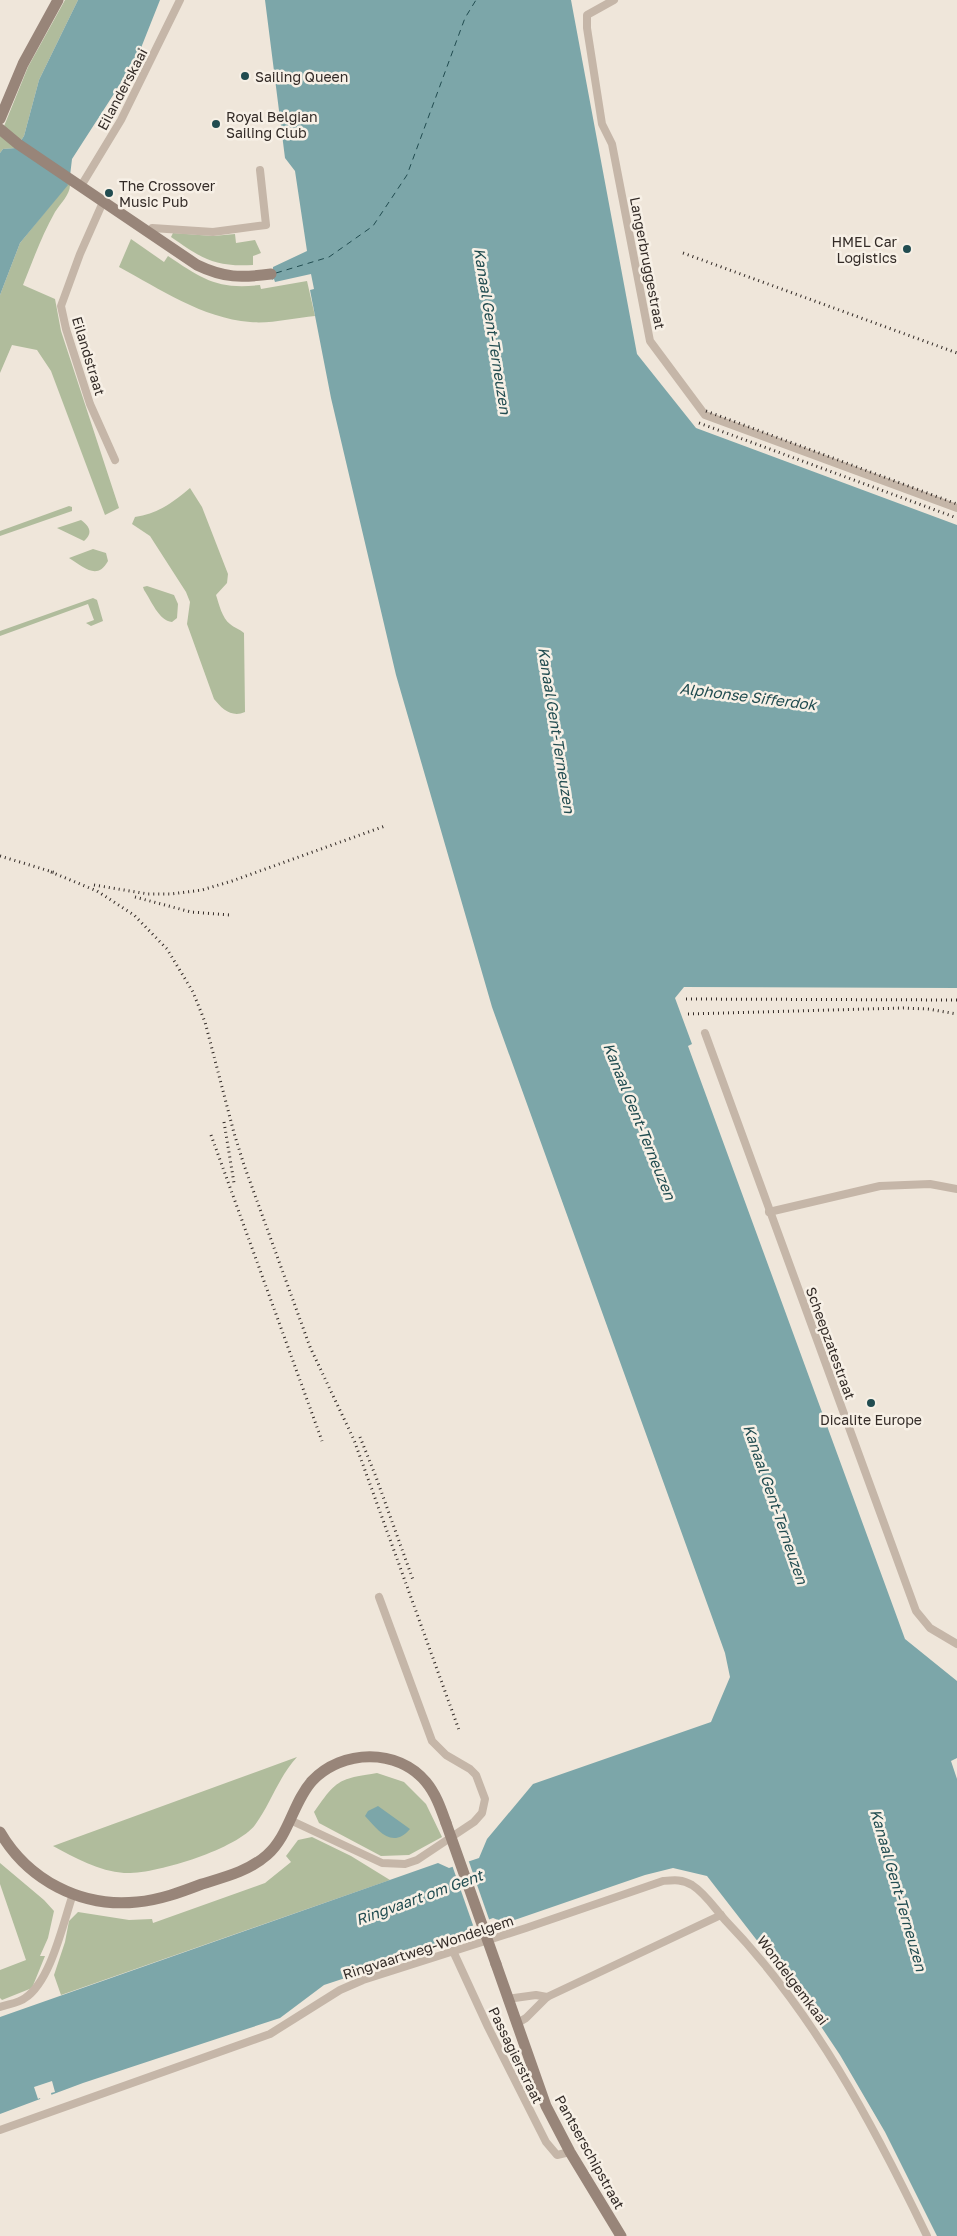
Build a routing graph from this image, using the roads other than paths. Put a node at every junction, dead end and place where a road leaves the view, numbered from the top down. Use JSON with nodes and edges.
{"nodes":[{"id":1,"x":58,"y":0,"type":"edge"},
{"id":2,"x":180,"y":0,"type":"edge"},
{"id":3,"x":614,"y":0,"type":"edge"},
{"id":4,"x":0,"y":119,"type":"edge"},
{"id":5,"x":0,"y":129,"type":"edge"},
{"id":6,"x":260,"y":170,"type":"dead end"},
{"id":7,"x":81,"y":186,"type":"junction"},
{"id":8,"x":103,"y":202,"type":"junction"},
{"id":9,"x":149,"y":232,"type":"junction"},
{"id":10,"x":271,"y":274,"type":"dead end"},
{"id":11,"x":115,"y":460,"type":"dead end"},
{"id":12,"x":957,"y":508,"type":"edge"},
{"id":13,"x":704,"y":1034,"type":"dead end"},
{"id":14,"x":957,"y":1189,"type":"edge"},
{"id":15,"x":768,"y":1212,"type":"junction"},
{"id":16,"x":379,"y":1597,"type":"dead end"},
{"id":17,"x":957,"y":1644,"type":"edge"},
{"id":18,"x":290,"y":1820,"type":"junction"},
{"id":19,"x":0,"y":1832,"type":"edge"},
{"id":20,"x":73,"y":1894,"type":"junction"},
{"id":21,"x":721,"y":1915,"type":"junction"},
{"id":22,"x":453,"y":1951,"type":"junction"},
{"id":23,"x":547,"y":1997,"type":"junction"},
{"id":24,"x":508,"y":1999,"type":"junction"},
{"id":25,"x":0,"y":2007,"type":"edge"},
{"id":26,"x":516,"y":2024,"type":"junction"},
{"id":27,"x":0,"y":2130,"type":"edge"},
{"id":28,"x":570,"y":2152,"type":"junction"},
{"id":29,"x":621,"y":2236,"type":"edge"},
{"id":30,"x":927,"y":2236,"type":"edge"}],
"edges":[{"from":1,"to":4,"type":"main road"},
{"from":2,"to":7,"type":"street","name":"Eilanderskaai"},
{"from":3,"to":12,"type":"street","name":"Langerbruggestraat"},
{"from":5,"to":7,"type":"main road"},
{"from":6,"to":9,"type":"street"},
{"from":7,"to":8,"type":"main road"},
{"from":8,"to":9,"type":"main road"},
{"from":8,"to":11,"type":"street","name":"Eilandstraat"},
{"from":9,"to":10,"type":"main road"},
{"from":13,"to":15,"type":"street","name":"Scheepzatestraat"},
{"from":14,"to":15,"type":"street"},
{"from":15,"to":17,"type":"street","name":"Scheepzatestraat"},
{"from":16,"to":18,"type":"street"},
{"from":18,"to":20,"type":"main road"},
{"from":18,"to":24,"type":"main road","bridge":true},
{"from":19,"to":20,"type":"main road"},
{"from":20,"to":25,"type":"street"},
{"from":21,"to":22,"type":"street","name":"Ringvaartweg-Wondelgem"},
{"from":21,"to":23,"type":"street"},
{"from":21,"to":30,"type":"street","name":"Wondelgemkaai"},
{"from":22,"to":27,"type":"street","name":"Ringvaartweg-Wondelgem"},
{"from":22,"to":28,"type":"street","name":"Passagierstraat"},
{"from":23,"to":24,"type":"street"},
{"from":23,"to":26,"type":"street"},
{"from":24,"to":26,"type":"main road"},
{"from":26,"to":28,"type":"main road","name":"Pantserschipstraat"},
{"from":28,"to":29,"type":"main road","name":"Pantserschipstraat"}]}
